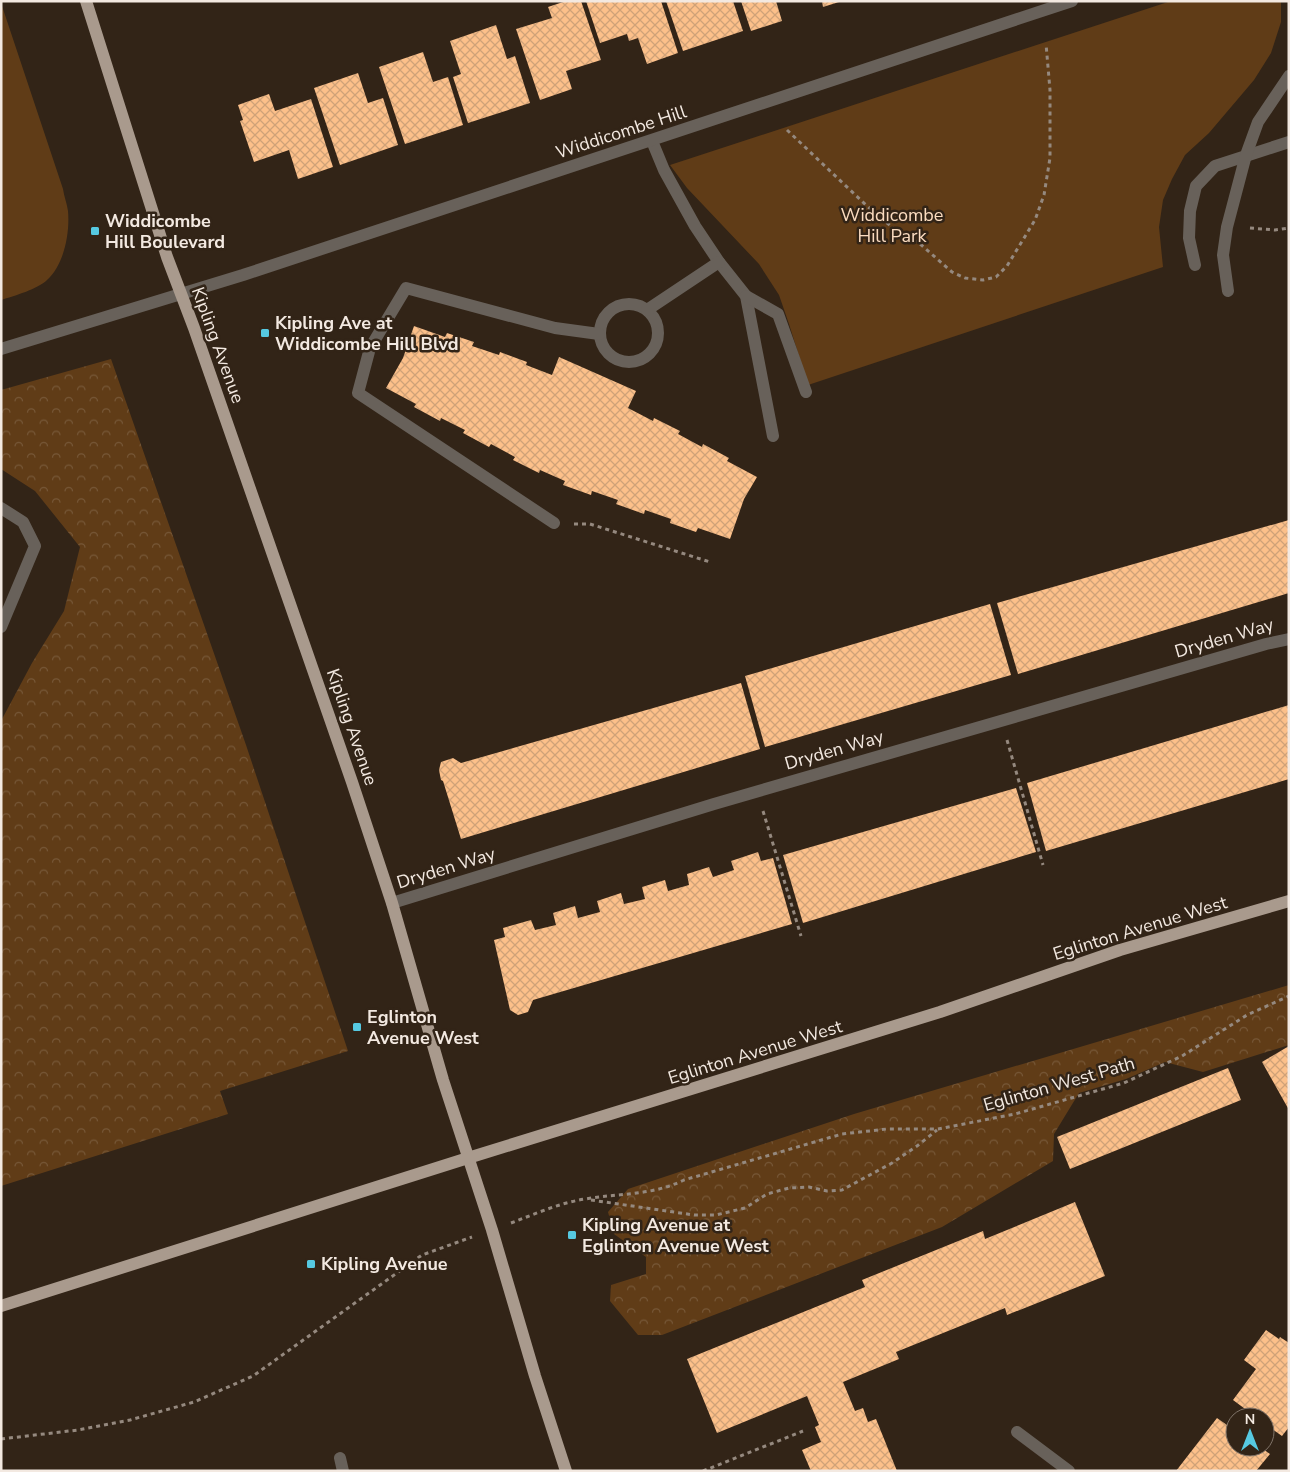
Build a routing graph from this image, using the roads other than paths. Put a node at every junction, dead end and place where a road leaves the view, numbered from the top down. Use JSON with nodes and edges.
{"nodes":[{"id":1,"x":86,"y":1,"type":"edge"},
{"id":2,"x":1072,"y":1,"type":"edge"},
{"id":3,"x":1289,"y":76,"type":"edge"},
{"id":4,"x":652,"y":140,"type":"junction"},
{"id":5,"x":1289,"y":142,"type":"edge"},
{"id":6,"x":1246,"y":155,"type":"junction"},
{"id":7,"x":719,"y":262,"type":"junction"},
{"id":8,"x":1195,"y":265,"type":"dead end"},
{"id":9,"x":1228,"y":291,"type":"dead end"},
{"id":10,"x":181,"y":294,"type":"junction"},
{"id":11,"x":746,"y":296,"type":"junction"},
{"id":12,"x":647,"y":310,"type":"junction"},
{"id":13,"x":599,"y":334,"type":"junction"},
{"id":14,"x":1,"y":349,"type":"edge"},
{"id":15,"x":806,"y":392,"type":"dead end"},
{"id":16,"x":773,"y":436,"type":"dead end"},
{"id":17,"x":1,"y":508,"type":"edge"},
{"id":18,"x":554,"y":523,"type":"road end"},
{"id":19,"x":1,"y":627,"type":"edge"},
{"id":20,"x":1289,"y":639,"type":"edge"},
{"id":21,"x":1289,"y":901,"type":"edge"},
{"id":22,"x":392,"y":903,"type":"junction"},
{"id":23,"x":468,"y":1158,"type":"junction"},
{"id":24,"x":1,"y":1306,"type":"edge"},
{"id":25,"x":1017,"y":1432,"type":"dead end"},
{"id":26,"x":566,"y":1471,"type":"edge"},
{"id":27,"x":1069,"y":1471,"type":"edge"}],
"edges":[{"from":1,"to":10,"type":"main road","name":"Kipling Avenue"},
{"from":2,"to":4,"type":"street","name":"Widdicombe Hill"},
{"from":3,"to":6,"type":"street"},
{"from":4,"to":7,"type":"street"},
{"from":4,"to":10,"type":"street","name":"Widdicombe Hill"},
{"from":5,"to":6,"type":"street"},
{"from":6,"to":8,"type":"street"},
{"from":6,"to":9,"type":"street"},
{"from":7,"to":11,"type":"street"},
{"from":7,"to":12,"type":"street"},
{"from":10,"to":14,"type":"street"},
{"from":10,"to":22,"type":"main road","name":"Kipling Avenue"},
{"from":11,"to":15,"type":"street"},
{"from":11,"to":16,"type":"street"},
{"from":12,"to":13,"type":"street"},
{"from":12,"to":13,"type":"street"},
{"from":13,"to":18,"type":"street"},
{"from":17,"to":19,"type":"street"},
{"from":20,"to":22,"type":"street","name":"Dryden Way"},
{"from":21,"to":23,"type":"main road","name":"Eglinton Avenue West"},
{"from":22,"to":23,"type":"main road","name":"Kipling Avenue"},
{"from":23,"to":24,"type":"main road","name":"Eglinton Avenue West"},
{"from":23,"to":26,"type":"main road","name":"Kipling Avenue"},
{"from":25,"to":27,"type":"street"}]}
